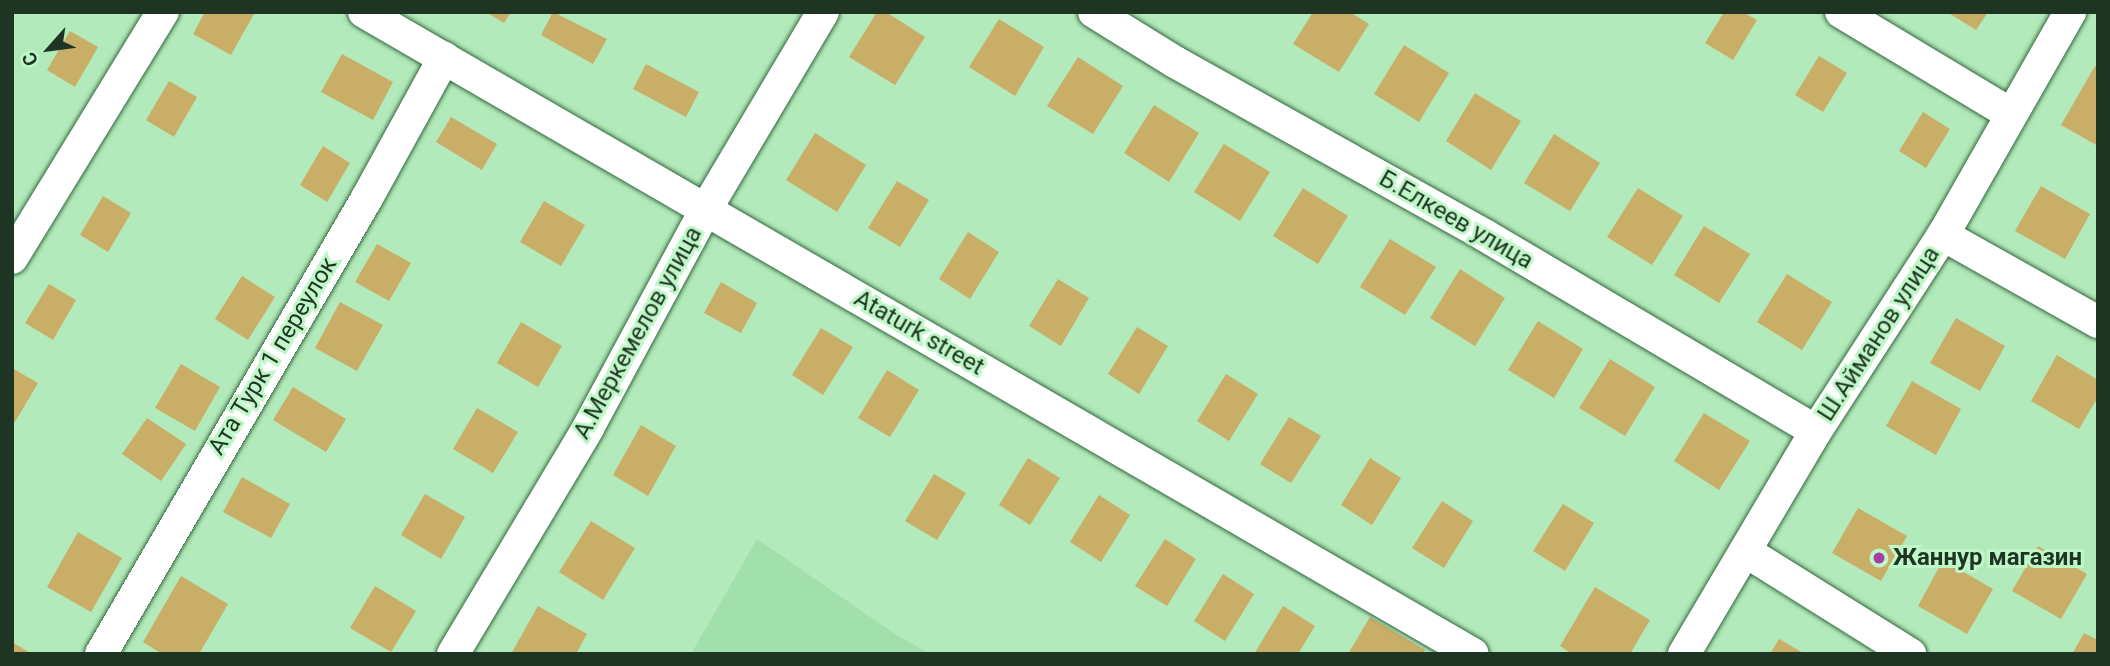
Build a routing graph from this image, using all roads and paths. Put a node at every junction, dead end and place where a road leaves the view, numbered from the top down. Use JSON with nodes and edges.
{"nodes":[{"id":1,"x":163,"y":12,"type":"edge"},
{"id":2,"x":364,"y":12,"type":"edge"},
{"id":3,"x":823,"y":12,"type":"edge"},
{"id":4,"x":1094,"y":12,"type":"edge"},
{"id":5,"x":1841,"y":12,"type":"edge"},
{"id":6,"x":2070,"y":12,"type":"edge"},
{"id":7,"x":444,"y":58,"type":"junction"},
{"id":8,"x":2011,"y":114,"type":"junction"},
{"id":9,"x":706,"y":209,"type":"junction"},
{"id":10,"x":1943,"y":235,"type":"junction"},
{"id":11,"x":12,"y":258,"type":"edge"},
{"id":12,"x":2098,"y":321,"type":"edge"},
{"id":13,"x":1815,"y":431,"type":"junction"},
{"id":14,"x":1745,"y":551,"type":"junction"},
{"id":15,"x":101,"y":654,"type":"edge"},
{"id":16,"x":453,"y":654,"type":"edge"},
{"id":17,"x":1473,"y":654,"type":"edge"},
{"id":18,"x":1684,"y":654,"type":"edge"},
{"id":19,"x":1910,"y":654,"type":"edge"}],
"edges":[{"from":1,"to":11,"type":"street"},
{"from":2,"to":7,"type":"street","name":"Ataturk street"},
{"from":3,"to":9,"type":"street","name":"А.Меркемелов улица"},
{"from":4,"to":13,"type":"street","name":"Б.Елкеев улица"},
{"from":5,"to":8,"type":"street"},
{"from":6,"to":8,"type":"street","name":"Ш.Айманов улица"},
{"from":7,"to":9,"type":"street","name":"Ataturk street"},
{"from":7,"to":15,"type":"street","name":"Ата Турк 1 переулок"},
{"from":8,"to":10,"type":"street","name":"Ш.Айманов улица"},
{"from":9,"to":16,"type":"street","name":"А.Меркемелов улица"},
{"from":9,"to":17,"type":"street","name":"Ataturk street"},
{"from":10,"to":12,"type":"street"},
{"from":10,"to":13,"type":"street","name":"Ш.Айманов улица"},
{"from":13,"to":14,"type":"street","name":"Ш.Айманов улица"},
{"from":14,"to":18,"type":"street","name":"Ш.Айманов улица"},
{"from":14,"to":19,"type":"street"}]}
